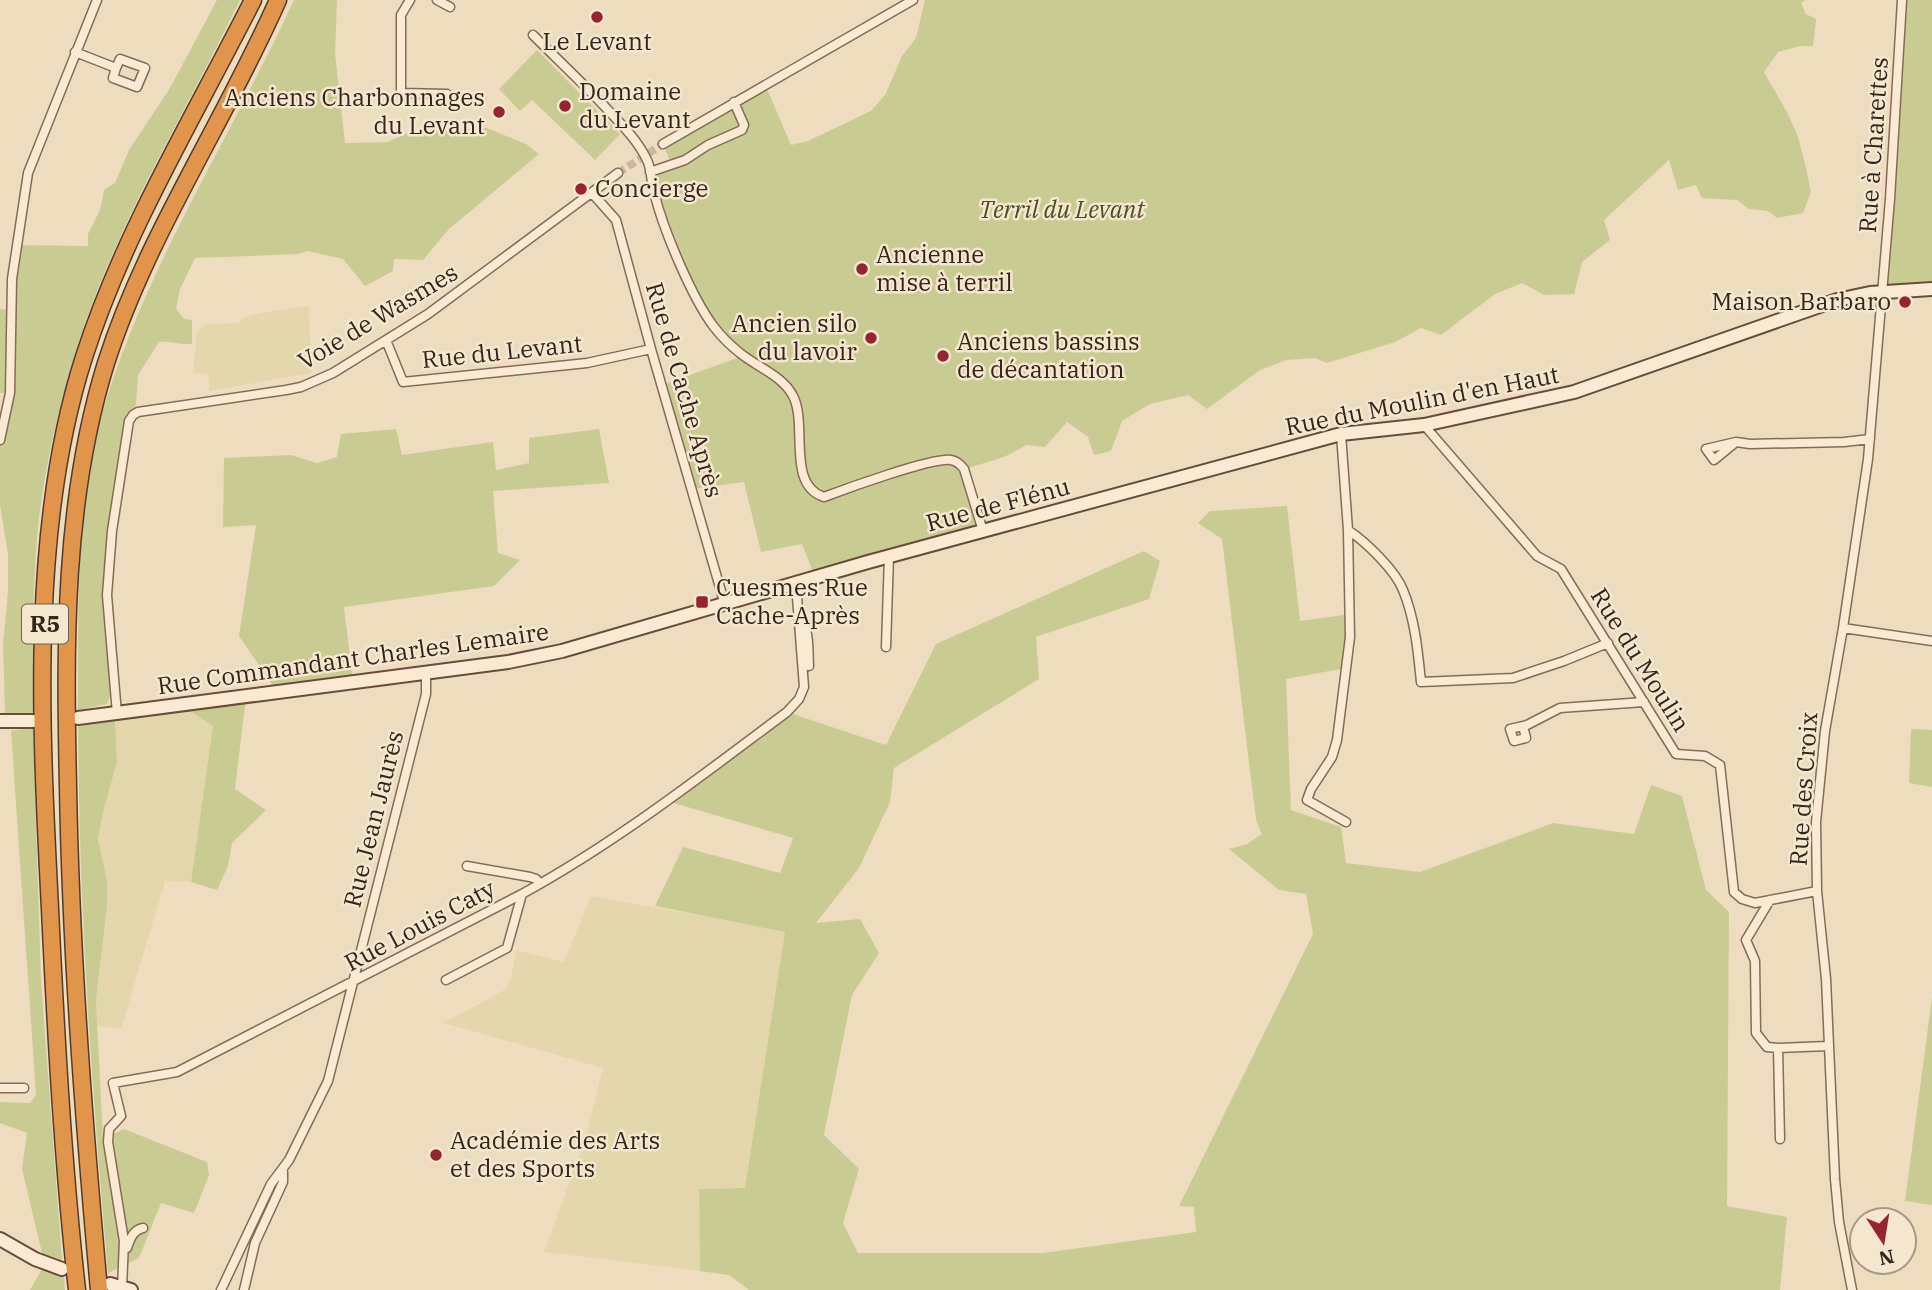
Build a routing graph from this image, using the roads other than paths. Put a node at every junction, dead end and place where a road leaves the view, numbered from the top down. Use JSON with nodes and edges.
{"nodes":[{"id":1,"x":97,"y":0,"type":"edge"},
{"id":2,"x":253,"y":0,"type":"edge"},
{"id":3,"x":278,"y":0,"type":"edge"},
{"id":4,"x":410,"y":0,"type":"edge"},
{"id":5,"x":437,"y":0,"type":"edge"},
{"id":6,"x":913,"y":0,"type":"edge"},
{"id":7,"x":1902,"y":0,"type":"edge"},
{"id":8,"x":450,"y":7,"type":"dead end"},
{"id":9,"x":533,"y":35,"type":"dead end"},
{"id":10,"x":75,"y":52,"type":"junction"},
{"id":11,"x":116,"y":68,"type":"dead end"},
{"id":12,"x":447,"y":94,"type":"dead end"},
{"id":13,"x":734,"y":102,"type":"junction"},
{"id":14,"x":663,"y":144,"type":"tunnel mouth"},
{"id":15,"x":650,"y":172,"type":"junction"},
{"id":16,"x":618,"y":173,"type":"tunnel mouth"},
{"id":17,"x":592,"y":193,"type":"junction"},
{"id":18,"x":1932,"y":289,"type":"edge"},
{"id":19,"x":1882,"y":292,"type":"junction"},
{"id":20,"x":386,"y":340,"type":"junction"},
{"id":21,"x":651,"y":349,"type":"junction"},
{"id":22,"x":1424,"y":425,"type":"junction"},
{"id":23,"x":1341,"y":433,"type":"junction"},
{"id":24,"x":1870,"y":439,"type":"junction"},
{"id":25,"x":0,"y":440,"type":"edge"},
{"id":26,"x":1736,"y":442,"type":"dead end"},
{"id":27,"x":1119,"y":494,"type":"joint"},
{"id":28,"x":1348,"y":530,"type":"junction"},
{"id":29,"x":983,"y":531,"type":"junction"},
{"id":30,"x":889,"y":556,"type":"junction"},
{"id":31,"x":796,"y":584,"type":"junction"},
{"id":32,"x":725,"y":606,"type":"junction"},
{"id":33,"x":799,"y":615,"type":"junction"},
{"id":34,"x":1843,"y":628,"type":"junction"},
{"id":35,"x":1932,"y":641,"type":"edge"},
{"id":36,"x":1608,"y":643,"type":"junction"},
{"id":37,"x":886,"y":647,"type":"dead end"},
{"id":38,"x":809,"y":666,"type":"dead end"},
{"id":39,"x":426,"y":672,"type":"junction"},
{"id":40,"x":1644,"y":702,"type":"junction"},
{"id":41,"x":117,"y":714,"type":"junction"},
{"id":42,"x":78,"y":718,"type":"dead end"},
{"id":43,"x":0,"y":721,"type":"edge"},
{"id":44,"x":33,"y":721,"type":"dead end"},
{"id":45,"x":1522,"y":726,"type":"dead end"},
{"id":46,"x":1346,"y":822,"type":"dead end"},
{"id":47,"x":467,"y":866,"type":"dead end"},
{"id":48,"x":540,"y":884,"type":"junction"},
{"id":49,"x":1817,"y":891,"type":"junction"},
{"id":50,"x":522,"y":894,"type":"junction"},
{"id":51,"x":1770,"y":900,"type":"junction"},
{"id":52,"x":446,"y":980,"type":"dead end"},
{"id":53,"x":352,"y":983,"type":"junction"},
{"id":54,"x":1828,"y":1046,"type":"junction"},
{"id":55,"x":1777,"y":1048,"type":"junction"},
{"id":56,"x":0,"y":1088,"type":"edge"},
{"id":57,"x":24,"y":1088,"type":"dead end"},
{"id":58,"x":1780,"y":1139,"type":"dead end"},
{"id":59,"x":283,"y":1171,"type":"junction"},
{"id":60,"x":143,"y":1228,"type":"dead end"},
{"id":61,"x":0,"y":1238,"type":"edge"},
{"id":62,"x":124,"y":1258,"type":"junction"},
{"id":63,"x":62,"y":1269,"type":"dead end"},
{"id":64,"x":116,"y":1288,"type":"edge"},
{"id":65,"x":78,"y":1290,"type":"edge"},
{"id":66,"x":221,"y":1290,"type":"edge"},
{"id":67,"x":244,"y":1290,"type":"edge"},
{"id":68,"x":1852,"y":1290,"type":"edge"}],
"edges":[{"from":1,"to":10,"type":"street"},
{"from":2,"to":65,"type":"highway","number":"R5"},
{"from":3,"to":64,"type":"highway","number":"R5"},
{"from":4,"to":12,"type":"street"},
{"from":5,"to":8,"type":"street"},
{"from":6,"to":13,"type":"street"},
{"from":7,"to":19,"type":"street","name":"Rue à Charettes"},
{"from":9,"to":15,"type":"street"},
{"from":10,"to":11,"type":"street"},
{"from":10,"to":25,"type":"street"},
{"from":13,"to":14,"type":"street"},
{"from":13,"to":15,"type":"street"},
{"from":15,"to":29,"type":"street"},
{"from":16,"to":17,"type":"street","name":"Voie de Wasmes"},
{"from":17,"to":20,"type":"street","name":"Voie de Wasmes"},
{"from":17,"to":21,"type":"street","name":"Rue de Cache Après"},
{"from":18,"to":19,"type":"street","name":"Rue du Moulin d'en Haut"},
{"from":19,"to":22,"type":"street","name":"Rue du Moulin d'en Haut"},
{"from":19,"to":24,"type":"street","name":"Rue des Croix"},
{"from":20,"to":21,"type":"street","name":"Rue du Levant"},
{"from":20,"to":41,"type":"street","name":"Voie de Wasmes"},
{"from":21,"to":32,"type":"street","name":"Rue de Cache Après"},
{"from":22,"to":23,"type":"street","name":"Rue du Moulin d'en Haut"},
{"from":22,"to":36,"type":"street","name":"Rue du Moulin"},
{"from":23,"to":27,"type":"street","name":"Rue du Moulin d'en Haut"},
{"from":23,"to":28,"type":"street"},
{"from":24,"to":26,"type":"street"},
{"from":24,"to":34,"type":"street","name":"Rue des Croix"},
{"from":27,"to":29,"type":"street","name":"Rue de Flénu"},
{"from":28,"to":36,"type":"street"},
{"from":28,"to":46,"type":"street"},
{"from":29,"to":30,"type":"street","name":"Rue de Flénu"},
{"from":30,"to":31,"type":"street","name":"Rue de Flénu"},
{"from":30,"to":37,"type":"street"},
{"from":31,"to":32,"type":"street","name":"Rue Commandant Charles Lemaire"},
{"from":31,"to":33,"type":"street","name":"Rue Louis Caty"},
{"from":32,"to":39,"type":"street","name":"Rue Commandant Charles Lemaire"},
{"from":33,"to":38,"type":"street"},
{"from":33,"to":48,"type":"street","name":"Rue Louis Caty"},
{"from":34,"to":35,"type":"street"},
{"from":34,"to":49,"type":"street","name":"Rue des Croix"},
{"from":36,"to":40,"type":"street","name":"Rue du Moulin"},
{"from":39,"to":41,"type":"street","name":"Rue Commandant Charles Lemaire"},
{"from":39,"to":53,"type":"street","name":"Rue Jean Jaurès"},
{"from":40,"to":45,"type":"street"},
{"from":40,"to":51,"type":"street","name":"Rue du Moulin"},
{"from":41,"to":42,"type":"street","name":"Rue Commandant Charles Lemaire"},
{"from":43,"to":44,"type":"street"},
{"from":47,"to":48,"type":"street"},
{"from":48,"to":50,"type":"street","name":"Rue Louis Caty"},
{"from":49,"to":51,"type":"street","name":"Rue du Moulin"},
{"from":49,"to":54,"type":"street","name":"Rue des Croix"},
{"from":50,"to":52,"type":"street"},
{"from":50,"to":53,"type":"street","name":"Rue Louis Caty"},
{"from":51,"to":55,"type":"street"},
{"from":53,"to":59,"type":"street","name":"Rue Jean Jaurès"},
{"from":53,"to":62,"type":"street","name":"Rue Louis Caty"},
{"from":54,"to":55,"type":"street"},
{"from":54,"to":68,"type":"street","name":"Rue des Croix"},
{"from":55,"to":58,"type":"street"},
{"from":56,"to":57,"type":"street"},
{"from":59,"to":66,"type":"street","name":"Rue Jean Jaurès"},
{"from":59,"to":67,"type":"street","name":"Rue Jean Jaurès"},
{"from":60,"to":62,"type":"street"},
{"from":61,"to":63,"type":"street"},
{"from":62,"to":64,"type":"street","name":"Rue Louis Caty"}]}
